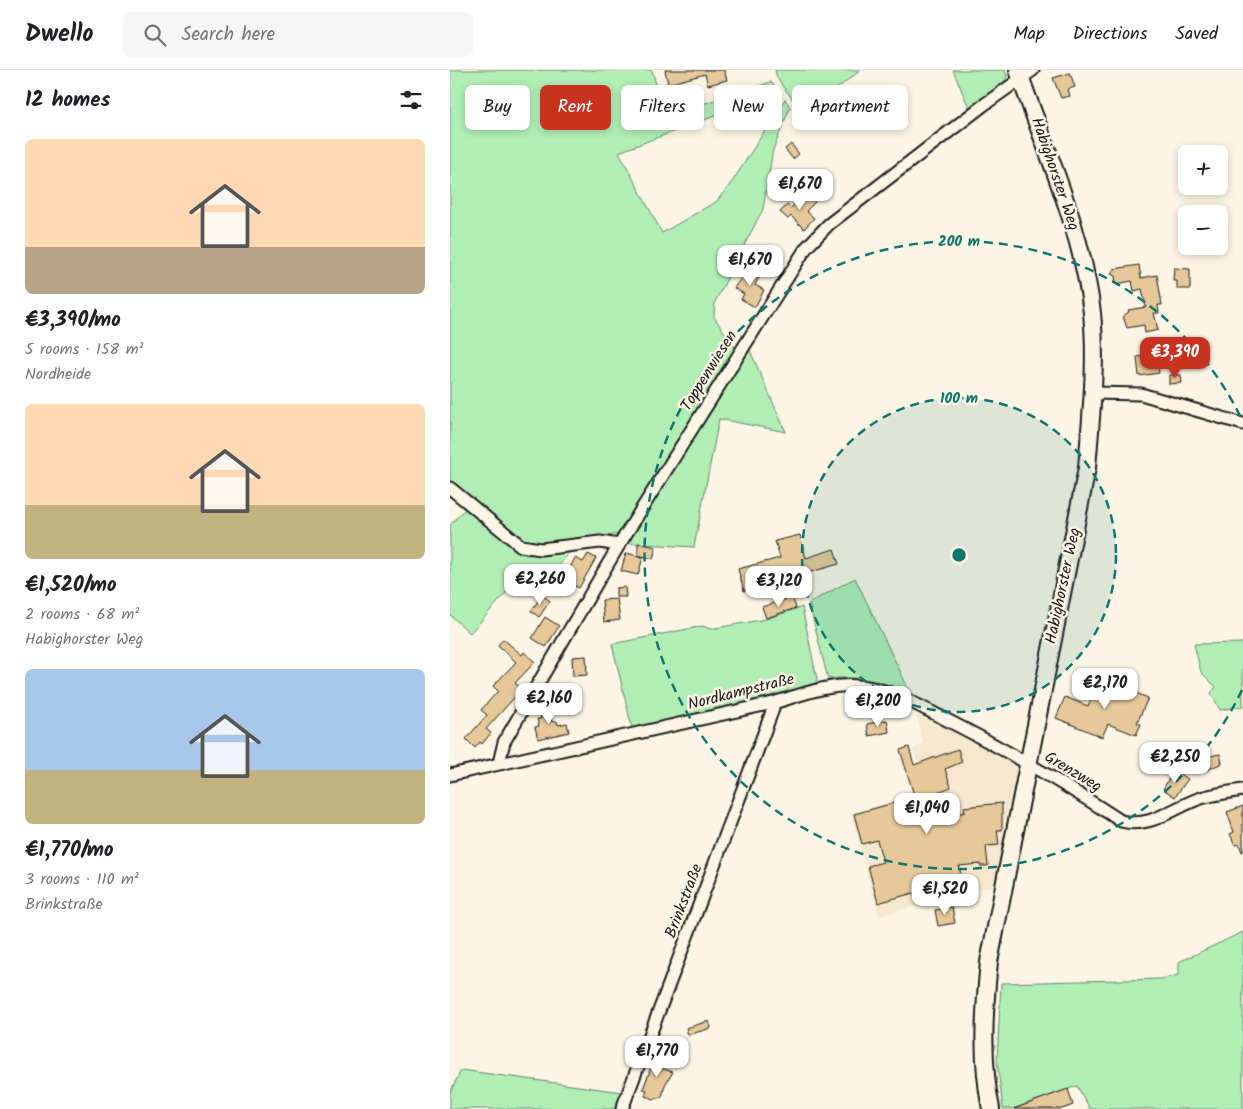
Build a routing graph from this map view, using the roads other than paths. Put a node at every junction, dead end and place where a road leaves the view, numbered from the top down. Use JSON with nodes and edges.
{"nodes":[{"id":1,"x":1024,"y":73,"type":"edge"},
{"id":2,"x":1093,"y":393,"type":"junction"},
{"id":3,"x":1243,"y":424,"type":"edge"},
{"id":4,"x":450,"y":488,"type":"edge"},
{"id":5,"x":619,"y":545,"type":"junction"},
{"id":6,"x":773,"y":703,"type":"junction"},
{"id":7,"x":1027,"y":762,"type":"junction"},
{"id":8,"x":499,"y":763,"type":"junction"},
{"id":9,"x":450,"y":775,"type":"edge"},
{"id":10,"x":1243,"y":790,"type":"edge"},
{"id":11,"x":622,"y":1109,"type":"edge"},
{"id":12,"x":990,"y":1109,"type":"edge"}],
"edges":[{"from":1,"to":2,"type":"street","name":"Habighorster Weg"},
{"from":1,"to":5,"type":"street","name":"Toppenwiesen"},
{"from":2,"to":3,"type":"street"},
{"from":2,"to":7,"type":"street","name":"Habighorster Weg"},
{"from":4,"to":5,"type":"street"},
{"from":5,"to":8,"type":"street","name":"Toppenwiesen"},
{"from":6,"to":7,"type":"street","name":"Nordkampstraße"},
{"from":6,"to":8,"type":"street","name":"Nordkampstraße"},
{"from":6,"to":11,"type":"street","name":"Brinkstraße"},
{"from":7,"to":10,"type":"street","name":"Grenzweg"},
{"from":7,"to":12,"type":"street","name":"Habighorster Weg"},
{"from":8,"to":9,"type":"street","name":"Nordkampstraße"}]}
